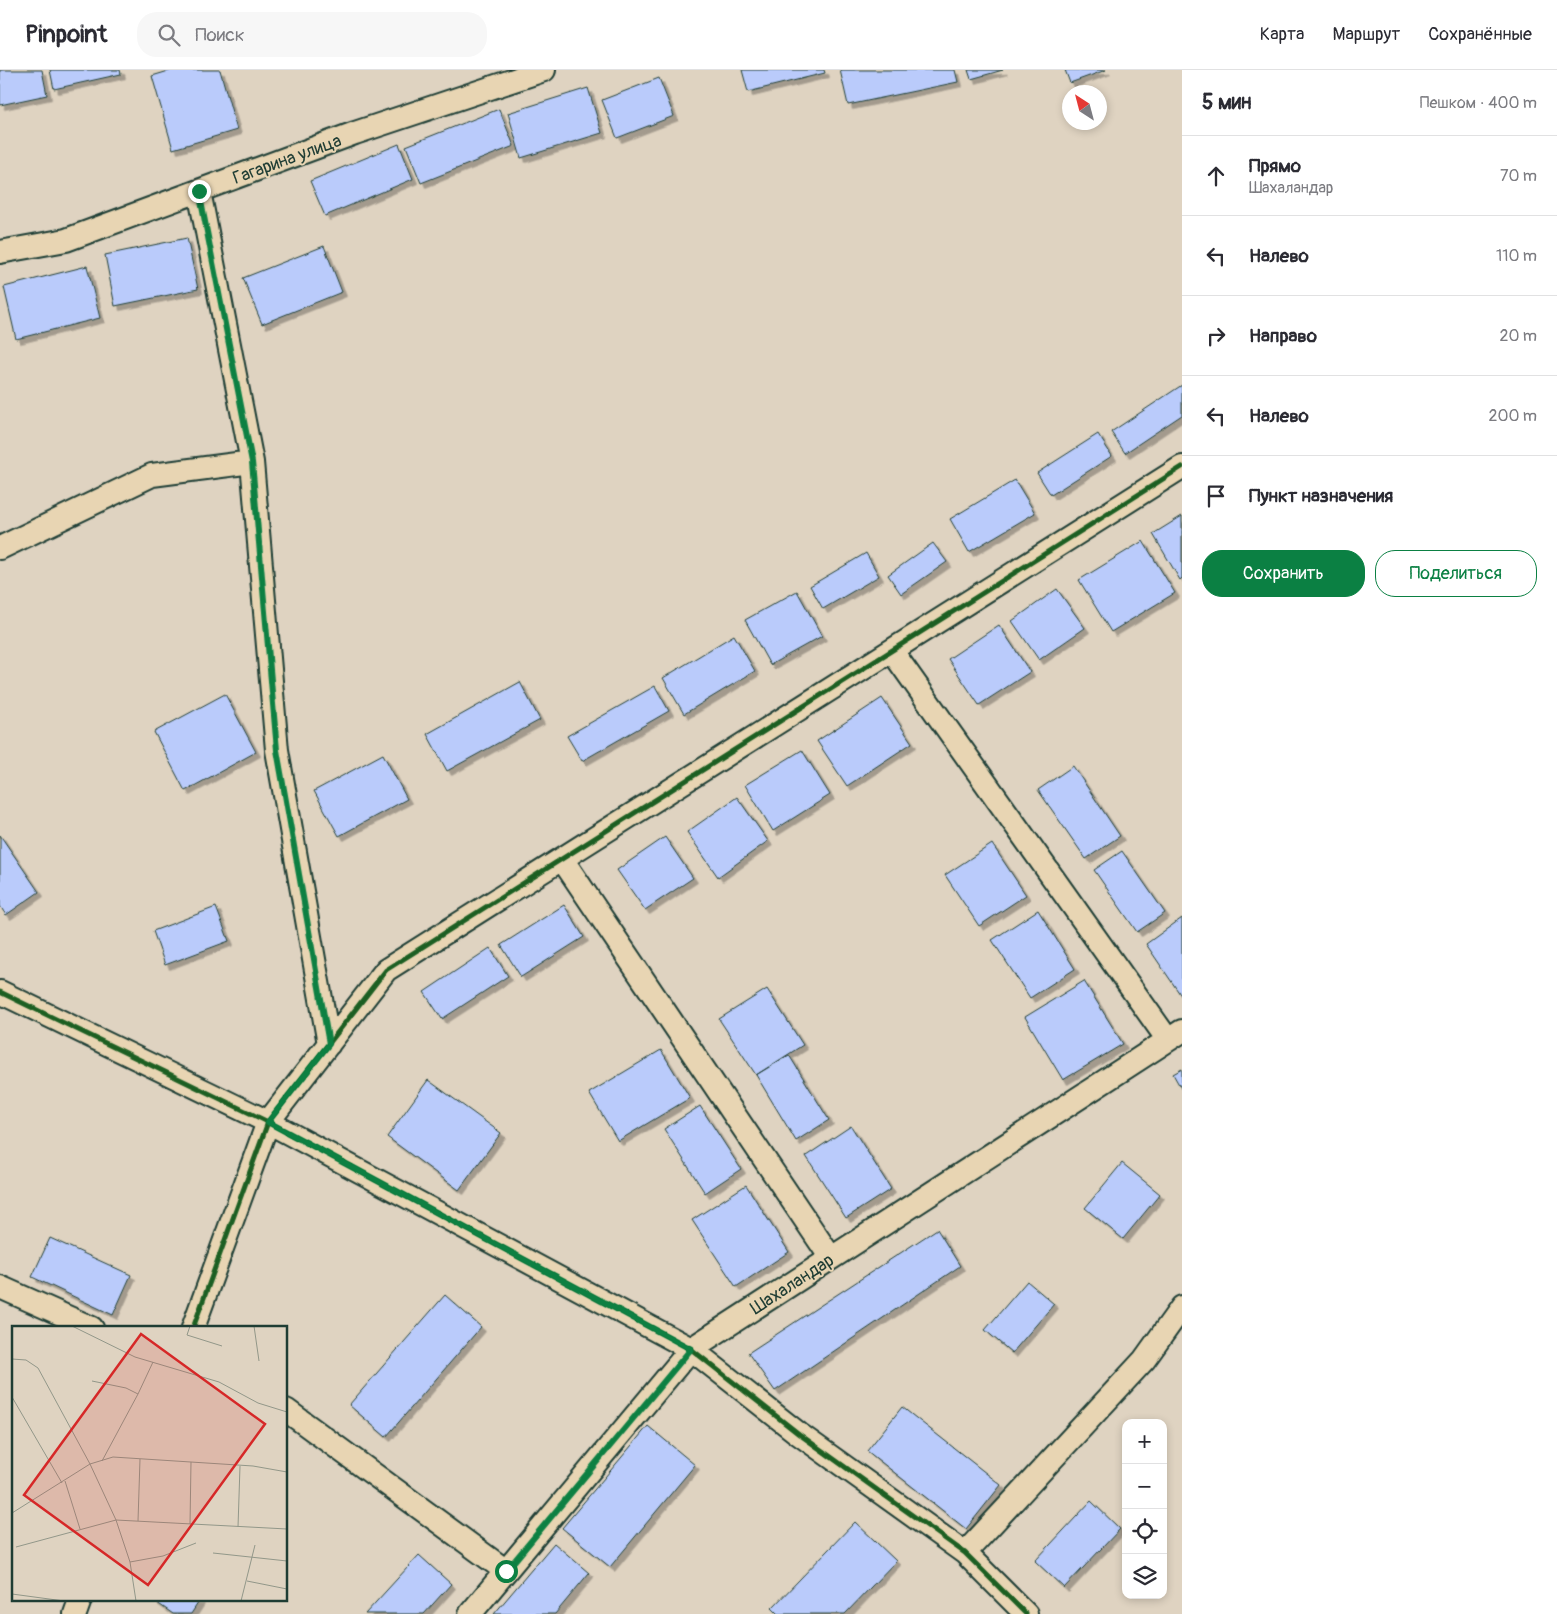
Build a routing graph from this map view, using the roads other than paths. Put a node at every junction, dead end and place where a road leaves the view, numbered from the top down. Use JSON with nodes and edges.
{"nodes":[{"id":1,"x":544,"y":70,"type":"edge"},
{"id":2,"x":199,"y":191,"type":"junction"},
{"id":3,"x":0,"y":252,"type":"edge"},
{"id":4,"x":252,"y":462,"type":"junction"},
{"id":5,"x":1182,"y":467,"type":"edge"},
{"id":6,"x":0,"y":548,"type":"edge"},
{"id":7,"x":892,"y":651,"type":"junction"},
{"id":8,"x":562,"y":859,"type":"junction"},
{"id":9,"x":0,"y":992,"type":"edge"},
{"id":10,"x":1175,"y":1036,"type":"edge"},
{"id":11,"x":329,"y":1044,"type":"junction"},
{"id":12,"x":268,"y":1122,"type":"junction"},
{"id":13,"x":831,"y":1258,"type":"junction"},
{"id":14,"x":0,"y":1287,"type":"edge"},
{"id":15,"x":1182,"y":1307,"type":"edge"},
{"id":16,"x":88,"y":1326,"type":"edge"},
{"id":17,"x":194,"y":1326,"type":"edge"},
{"id":18,"x":691,"y":1349,"type":"junction"},
{"id":19,"x":288,"y":1411,"type":"edge"},
{"id":20,"x":964,"y":1553,"type":"junction"},
{"id":21,"x":506,"y":1571,"type":"junction"},
{"id":22,"x":79,"y":1602,"type":"edge"},
{"id":23,"x":75,"y":1614,"type":"edge"},
{"id":24,"x":470,"y":1614,"type":"edge"},
{"id":25,"x":1026,"y":1614,"type":"edge"}],
"edges":[{"from":1,"to":2,"type":"street","name":"Гагарина улица"},
{"from":2,"to":3,"type":"street","name":"Гагарина улица"},
{"from":2,"to":4,"type":"street"},
{"from":4,"to":6,"type":"street"},
{"from":4,"to":11,"type":"street"},
{"from":5,"to":7,"type":"street"},
{"from":7,"to":8,"type":"street"},
{"from":7,"to":10,"type":"street"},
{"from":8,"to":11,"type":"street"},
{"from":8,"to":13,"type":"street"},
{"from":9,"to":12,"type":"street"},
{"from":10,"to":13,"type":"street","name":"Шахаландар"},
{"from":11,"to":12,"type":"street"},
{"from":12,"to":17,"type":"street"},
{"from":12,"to":18,"type":"street"},
{"from":13,"to":18,"type":"street","name":"Шахаландар"},
{"from":14,"to":16,"type":"street"},
{"from":15,"to":20,"type":"street"},
{"from":18,"to":20,"type":"street"},
{"from":18,"to":21,"type":"street","name":"Шахаландар"},
{"from":19,"to":21,"type":"street"},
{"from":20,"to":25,"type":"street"},
{"from":21,"to":24,"type":"street","name":"Шахаландар"},
{"from":22,"to":23,"type":"street"}]}
